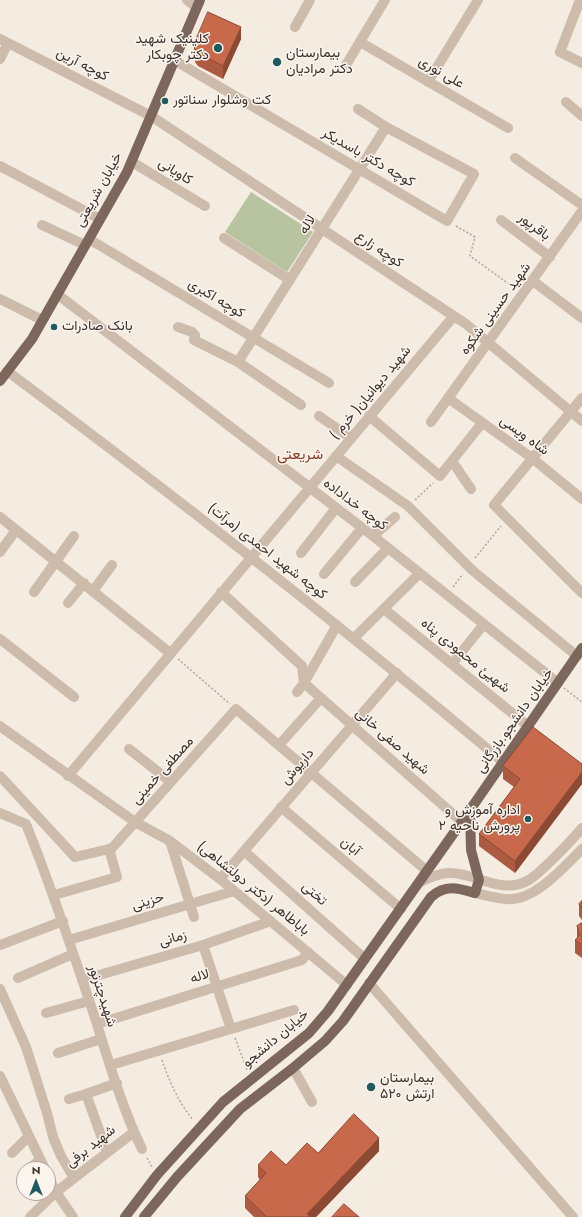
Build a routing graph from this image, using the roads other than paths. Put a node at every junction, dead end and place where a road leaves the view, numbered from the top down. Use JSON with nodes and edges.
{"nodes":[{"id":1,"x":187,"y":0,"type":"edge"},
{"id":2,"x":310,"y":0,"type":"edge"},
{"id":3,"x":385,"y":0,"type":"edge"},
{"id":4,"x":478,"y":0,"type":"edge"},
{"id":5,"x":580,"y":0,"type":"edge"},
{"id":6,"x":198,"y":4,"type":"edge"},
{"id":7,"x":296,"y":27,"type":"dead end"},
{"id":8,"x":4,"y":41,"type":"edge"},
{"id":9,"x":360,"y":42,"type":"junction"},
{"id":10,"x":0,"y":59,"type":"edge"},
{"id":11,"x":174,"y":60,"type":"junction"},
{"id":12,"x":582,"y":63,"type":"edge"},
{"id":13,"x":346,"y":65,"type":"dead end"},
{"id":14,"x":428,"y":82,"type":"junction"},
{"id":15,"x":566,"y":102,"type":"dead end"},
{"id":16,"x":358,"y":109,"type":"dead end"},
{"id":17,"x":151,"y":116,"type":"junction"},
{"id":18,"x":582,"y":116,"type":"edge"},
{"id":19,"x":386,"y":127,"type":"junction"},
{"id":20,"x":508,"y":128,"type":"dead end"},
{"id":21,"x":515,"y":158,"type":"dead end"},
{"id":22,"x":132,"y":162,"type":"junction"},
{"id":23,"x":0,"y":166,"type":"edge"},
{"id":24,"x":359,"y":169,"type":"junction"},
{"id":25,"x":205,"y":206,"type":"dead end"},
{"id":26,"x":582,"y":206,"type":"edge"},
{"id":27,"x":582,"y":211,"type":"edge"},
{"id":28,"x":100,"y":218,"type":"junction"},
{"id":29,"x":501,"y":220,"type":"dead end"},
{"id":30,"x":42,"y":225,"type":"dead end"},
{"id":31,"x":322,"y":229,"type":"junction"},
{"id":32,"x":224,"y":238,"type":"dead end"},
{"id":33,"x":87,"y":242,"type":"junction"},
{"id":34,"x":550,"y":257,"type":"junction"},
{"id":35,"x":290,"y":280,"type":"junction"},
{"id":36,"x":533,"y":282,"type":"junction"},
{"id":37,"x":57,"y":294,"type":"junction"},
{"id":38,"x":0,"y":298,"type":"edge"},
{"id":39,"x":453,"y":317,"type":"junction"},
{"id":40,"x":582,"y":318,"type":"edge"},
{"id":41,"x":42,"y":320,"type":"junction"},
{"id":42,"x":178,"y":327,"type":"dead end"},
{"id":43,"x":254,"y":338,"type":"junction"},
{"id":44,"x":488,"y":343,"type":"junction"},
{"id":45,"x":238,"y":362,"type":"junction"},
{"id":46,"x":7,"y":371,"type":"junction"},
{"id":47,"x":0,"y":380,"type":"edge"},
{"id":48,"x":329,"y":383,"type":"dead end"},
{"id":49,"x":448,"y":398,"type":"junction"},
{"id":50,"x":582,"y":398,"type":"edge"},
{"id":51,"x":301,"y":404,"type":"dead end"},
{"id":52,"x":571,"y":411,"type":"junction"},
{"id":53,"x":319,"y":416,"type":"dead end"},
{"id":54,"x":369,"y":416,"type":"junction"},
{"id":55,"x":582,"y":421,"type":"edge"},
{"id":56,"x":431,"y":422,"type":"dead end"},
{"id":57,"x":482,"y":422,"type":"junction"},
{"id":58,"x":351,"y":438,"type":"junction"},
{"id":59,"x":336,"y":456,"type":"junction"},
{"id":60,"x":532,"y":458,"type":"junction"},
{"id":61,"x":452,"y":461,"type":"junction"},
{"id":62,"x":309,"y":488,"type":"junction"},
{"id":63,"x":471,"y":489,"type":"dead end"},
{"id":64,"x":582,"y":499,"type":"edge"},
{"id":65,"x":336,"y":508,"type":"junction"},
{"id":66,"x":0,"y":517,"type":"edge"},
{"id":67,"x":395,"y":517,"type":"dead end"},
{"id":68,"x":362,"y":528,"type":"junction"},
{"id":69,"x":16,"y":530,"type":"junction"},
{"id":70,"x":74,"y":536,"type":"dead end"},
{"id":71,"x":373,"y":536,"type":"junction"},
{"id":72,"x":388,"y":548,"type":"junction"},
{"id":73,"x":0,"y":552,"type":"edge"},
{"id":74,"x":301,"y":553,"type":"dead end"},
{"id":75,"x":251,"y":557,"type":"junction"},
{"id":76,"x":57,"y":562,"type":"junction"},
{"id":77,"x":112,"y":565,"type":"dead end"},
{"id":78,"x":420,"y":573,"type":"junction"},
{"id":79,"x":324,"y":574,"type":"dead end"},
{"id":80,"x":355,"y":582,"type":"dead end"},
{"id":81,"x":84,"y":584,"type":"junction"},
{"id":82,"x":93,"y":591,"type":"junction"},
{"id":83,"x":34,"y":592,"type":"dead end"},
{"id":84,"x":221,"y":592,"type":"junction"},
{"id":85,"x":582,"y":593,"type":"edge"},
{"id":86,"x":68,"y":603,"type":"dead end"},
{"id":87,"x":384,"y":608,"type":"junction"},
{"id":88,"x":484,"y":624,"type":"junction"},
{"id":89,"x":337,"y":625,"type":"junction"},
{"id":90,"x":354,"y":638,"type":"junction"},
{"id":91,"x":0,"y":639,"type":"edge"},
{"id":92,"x":170,"y":652,"type":"junction"},
{"id":93,"x":579,"y":652,"type":"edge"},
{"id":94,"x":452,"y":664,"type":"junction"},
{"id":95,"x":397,"y":672,"type":"junction"},
{"id":96,"x":304,"y":683,"type":"junction"},
{"id":97,"x":558,"y":683,"type":"junction"},
{"id":98,"x":297,"y":692,"type":"dead end"},
{"id":99,"x":74,"y":697,"type":"dead end"},
{"id":100,"x":321,"y":698,"type":"junction"},
{"id":101,"x":352,"y":725,"type":"junction"},
{"id":102,"x":0,"y":726,"type":"edge"},
{"id":103,"x":528,"y":726,"type":"junction"},
{"id":104,"x":279,"y":745,"type":"junction"},
{"id":105,"x":129,"y":749,"type":"dead end"},
{"id":106,"x":503,"y":762,"type":"junction"},
{"id":107,"x":311,"y":773,"type":"junction"},
{"id":108,"x":0,"y":776,"type":"edge"},
{"id":109,"x":68,"y":776,"type":"junction"},
{"id":110,"x":171,"y":782,"type":"junction"},
{"id":111,"x":281,"y":807,"type":"junction"},
{"id":112,"x":470,"y":810,"type":"junction"},
{"id":113,"x":0,"y":813,"type":"edge"},
{"id":114,"x":135,"y":822,"type":"junction"},
{"id":115,"x":462,"y":822,"type":"junction"},
{"id":116,"x":582,"y":828,"type":"edge"},
{"id":117,"x":170,"y":841,"type":"junction"},
{"id":118,"x":109,"y":849,"type":"junction"},
{"id":119,"x":582,"y":849,"type":"edge"},
{"id":120,"x":244,"y":851,"type":"junction"},
{"id":121,"x":427,"y":872,"type":"junction"},
{"id":122,"x":220,"y":879,"type":"junction"},
{"id":123,"x":479,"y":880,"type":"junction"},
{"id":124,"x":420,"y":882,"type":"junction"},
{"id":125,"x":234,"y":891,"type":"junction"},
{"id":126,"x":475,"y":893,"type":"junction"},
{"id":127,"x":54,"y":894,"type":"junction"},
{"id":128,"x":190,"y":904,"type":"junction"},
{"id":129,"x":401,"y":909,"type":"junction"},
{"id":130,"x":194,"y":917,"type":"dead end"},
{"id":131,"x":62,"y":921,"type":"junction"},
{"id":132,"x":271,"y":921,"type":"junction"},
{"id":133,"x":69,"y":940,"type":"junction"},
{"id":134,"x":0,"y":945,"type":"edge"},
{"id":135,"x":203,"y":945,"type":"junction"},
{"id":136,"x":308,"y":952,"type":"junction"},
{"id":137,"x":73,"y":954,"type":"junction"},
{"id":138,"x":365,"y":959,"type":"junction"},
{"id":139,"x":18,"y":978,"type":"dead end"},
{"id":140,"x":82,"y":980,"type":"junction"},
{"id":141,"x":369,"y":983,"type":"junction"},
{"id":142,"x":347,"y":985,"type":"junction"},
{"id":143,"x":216,"y":987,"type":"junction"},
{"id":144,"x":0,"y":988,"type":"edge"},
{"id":145,"x":89,"y":1001,"type":"junction"},
{"id":146,"x":294,"y":1010,"type":"dead end"},
{"id":147,"x":46,"y":1013,"type":"dead end"},
{"id":148,"x":97,"y":1024,"type":"junction"},
{"id":149,"x":231,"y":1029,"type":"junction"},
{"id":150,"x":101,"y":1039,"type":"junction"},
{"id":151,"x":58,"y":1053,"type":"dead end"},
{"id":152,"x":111,"y":1065,"type":"junction"},
{"id":153,"x":293,"y":1068,"type":"junction"},
{"id":154,"x":1,"y":1080,"type":"edge"},
{"id":155,"x":117,"y":1083,"type":"junction"},
{"id":156,"x":86,"y":1094,"type":"junction"},
{"id":157,"x":69,"y":1099,"type":"dead end"},
{"id":158,"x":312,"y":1102,"type":"dead end"},
{"id":159,"x":134,"y":1132,"type":"junction"},
{"id":160,"x":29,"y":1136,"type":"junction"},
{"id":161,"x":142,"y":1149,"type":"road end"},
{"id":162,"x":107,"y":1152,"type":"junction"},
{"id":163,"x":12,"y":1153,"type":"dead end"},
{"id":164,"x":40,"y":1158,"type":"junction"},
{"id":165,"x":37,"y":1161,"type":"edge"},
{"id":166,"x":41,"y":1161,"type":"edge"},
{"id":167,"x":74,"y":1178,"type":"junction"},
{"id":168,"x":56,"y":1192,"type":"joint"},
{"id":169,"x":47,"y":1201,"type":"edge"},
{"id":170,"x":30,"y":1217,"type":"edge"},
{"id":171,"x":73,"y":1217,"type":"edge"},
{"id":172,"x":125,"y":1217,"type":"edge"},
{"id":173,"x":144,"y":1217,"type":"edge"},
{"id":174,"x":573,"y":1217,"type":"edge"}],
"edges":[{"from":1,"to":6,"type":"street"},
{"from":2,"to":7,"type":"street"},
{"from":3,"to":9,"type":"street"},
{"from":4,"to":14,"type":"street"},
{"from":5,"to":12,"type":"street"},
{"from":6,"to":11,"type":"main road","name":"خیابان شریعتی"},
{"from":8,"to":10,"type":"street"},
{"from":8,"to":17,"type":"street","name":"کوچه آرین"},
{"from":9,"to":13,"type":"street"},
{"from":9,"to":14,"type":"street","name":"علی نوری"},
{"from":11,"to":17,"type":"main road","name":"خیابان شریعتی"},
{"from":11,"to":24,"type":"street","name":"کوچه دکتر باسدیکر"},
{"from":14,"to":20,"type":"street","name":"علی نوری"},
{"from":15,"to":18,"type":"street"},
{"from":16,"to":19,"type":"street"},
{"from":17,"to":22,"type":"main road","name":"خیابان شریعتی"},
{"from":17,"to":31,"type":"street","name":"کوچه زارع"},
{"from":19,"to":24,"type":"street","name":"لاله"},
{"from":19,"to":24,"type":"street","name":"کوچه دکتر باسدیکر"},
{"from":21,"to":26,"type":"street"},
{"from":22,"to":25,"type":"street","name":"کاویانی"},
{"from":22,"to":28,"type":"main road","name":"خیابان شریعتی"},
{"from":23,"to":28,"type":"street"},
{"from":24,"to":31,"type":"street","name":"لاله"},
{"from":27,"to":34,"type":"street","name":"شهید حسینی شکوه"},
{"from":28,"to":33,"type":"main road","name":"خیابان شریعتی"},
{"from":29,"to":34,"type":"street","name":"باقرپور"},
{"from":30,"to":33,"type":"street","name":"کوچه اکبری"},
{"from":31,"to":35,"type":"street","name":"لاله"},
{"from":31,"to":39,"type":"street","name":"کوچه زارع"},
{"from":32,"to":35,"type":"street"},
{"from":33,"to":37,"type":"main road","name":"خیابان شریعتی"},
{"from":33,"to":43,"type":"street","name":"کوچه اکبری"},
{"from":34,"to":36,"type":"street","name":"شهید حسینی شکوه"},
{"from":35,"to":43,"type":"street","name":"لاله"},
{"from":36,"to":40,"type":"street"},
{"from":36,"to":44,"type":"street","name":"شهید حسینی شکوه"},
{"from":37,"to":41,"type":"main road","name":"خیابان شریعتی"},
{"from":37,"to":62,"type":"street","name":"کوچه خداداده"},
{"from":38,"to":41,"type":"street"},
{"from":39,"to":44,"type":"street","name":"کوچه زارع"},
{"from":39,"to":54,"type":"street","name":"شهید دیوانیان( خرم )"},
{"from":41,"to":46,"type":"main road","name":"خیابان شریعتی"},
{"from":42,"to":45,"type":"street"},
{"from":43,"to":45,"type":"street","name":"لاله"},
{"from":43,"to":48,"type":"street","name":"کوچه اکبری"},
{"from":44,"to":49,"type":"street","name":"شهید حسینی شکوه"},
{"from":44,"to":52,"type":"street","name":"کوچه زارع"},
{"from":45,"to":51,"type":"street"},
{"from":46,"to":47,"type":"main road","name":"خیابان شریعتی"},
{"from":46,"to":75,"type":"street","name":"کوچه شهید احمدی (مرآت)"},
{"from":49,"to":56,"type":"street","name":"شهید حسینی شکوه"},
{"from":49,"to":57,"type":"street","name":"شاه ویسی"},
{"from":50,"to":52,"type":"street"},
{"from":52,"to":55,"type":"street","name":"کوچه زارع"},
{"from":52,"to":60,"type":"street"},
{"from":53,"to":58,"type":"street"},
{"from":54,"to":58,"type":"street","name":"شهید دیوانیان( خرم )"},
{"from":54,"to":61,"type":"street"},
{"from":57,"to":60,"type":"street","name":"شاه ویسی"},
{"from":57,"to":61,"type":"street"},
{"from":58,"to":59,"type":"street","name":"شهید دیوانیان( خرم )"},
{"from":59,"to":62,"type":"street","name":"شهید دیوانیان( خرم )"},
{"from":59,"to":93,"type":"street"},
{"from":60,"to":64,"type":"street","name":"شاه ویسی"},
{"from":60,"to":85,"type":"street"},
{"from":61,"to":63,"type":"street"},
{"from":62,"to":65,"type":"street","name":"کوچه خداداده"},
{"from":62,"to":75,"type":"street","name":"شهید دیوانیان( خرم )"},
{"from":65,"to":68,"type":"street","name":"کوچه خداداده"},
{"from":65,"to":74,"type":"street"},
{"from":66,"to":69,"type":"street"},
{"from":67,"to":71,"type":"street"},
{"from":68,"to":71,"type":"street","name":"کوچه خداداده"},
{"from":68,"to":79,"type":"street"},
{"from":69,"to":73,"type":"street"},
{"from":69,"to":76,"type":"street"},
{"from":70,"to":76,"type":"street"},
{"from":71,"to":72,"type":"street","name":"کوچه خداداده"},
{"from":72,"to":78,"type":"street","name":"کوچه خداداده"},
{"from":72,"to":80,"type":"street"},
{"from":75,"to":84,"type":"street","name":"شهید دیوانیان( خرم )"},
{"from":75,"to":89,"type":"street","name":"کوچه شهید احمدی (مرآت)"},
{"from":76,"to":81,"type":"street"},
{"from":76,"to":83,"type":"street"},
{"from":77,"to":82,"type":"street"},
{"from":78,"to":87,"type":"street"},
{"from":78,"to":88,"type":"street","name":"کوچه خداداده"},
{"from":81,"to":82,"type":"street"},
{"from":81,"to":86,"type":"street"},
{"from":82,"to":92,"type":"street"},
{"from":84,"to":92,"type":"street","name":"شهید دیوانیان( خرم )"},
{"from":84,"to":96,"type":"street"},
{"from":87,"to":90,"type":"street"},
{"from":87,"to":94,"type":"street","name":"شهیئ محمودی پناه"},
{"from":88,"to":94,"type":"street"},
{"from":88,"to":97,"type":"street","name":"کوچه خداداده"},
{"from":89,"to":90,"type":"street","name":"کوچه شهید احمدی (مرآت)"},
{"from":89,"to":96,"type":"street"},
{"from":90,"to":95,"type":"street","name":"کوچه شهید احمدی (مرآت)"},
{"from":91,"to":99,"type":"street"},
{"from":92,"to":109,"type":"street","name":"شهید دیوانیان( خرم )"},
{"from":93,"to":97,"type":"main road","name":"خیابان دانشجو.بازرگانی"},
{"from":94,"to":103,"type":"street","name":"شهیئ محمودی پناه"},
{"from":95,"to":101,"type":"street","name":"داریوش"},
{"from":95,"to":106,"type":"street","name":"کوچه شهید احمدی (مرآت)"},
{"from":96,"to":98,"type":"street"},
{"from":96,"to":100,"type":"street","name":"شهید صفی خانی"},
{"from":97,"to":103,"type":"main road","name":"خیابان دانشجو.بازرگانی"},
{"from":100,"to":101,"type":"street","name":"شهید صفی خانی"},
{"from":100,"to":104,"type":"street"},
{"from":101,"to":107,"type":"street","name":"داریوش"},
{"from":101,"to":115,"type":"street","name":"شهید صفی خانی"},
{"from":102,"to":109,"type":"street","name":"باباطاهر (دکتر دولتشاهی)"},
{"from":103,"to":106,"type":"main road","name":"خیابان دانشجو.بازرگانی"},
{"from":104,"to":107,"type":"street"},
{"from":104,"to":110,"type":"street","name":"مصطفی خمینی"},
{"from":105,"to":110,"type":"street"},
{"from":106,"to":112,"type":"main road","name":"خیابان دانشجو.بازرگانی"},
{"from":107,"to":111,"type":"street","name":"داریوش"},
{"from":107,"to":121,"type":"street"},
{"from":108,"to":118,"type":"street"},
{"from":109,"to":114,"type":"street","name":"باباطاهر (دکتر دولتشاهی)"},
{"from":110,"to":114,"type":"street","name":"مصطفی خمینی"},
{"from":111,"to":120,"type":"street","name":"داریوش"},
{"from":111,"to":129,"type":"street","name":"آبان"},
{"from":112,"to":115,"type":"main road","name":"خیابان دانشجو"},
{"from":112,"to":123,"type":"main road"},
{"from":113,"to":127,"type":"street","name":"شهیدچترنور"},
{"from":114,"to":117,"type":"street","name":"باباطاهر (دکتر دولتشاهی)"},
{"from":114,"to":118,"type":"street","name":"مصطفی خمینی"},
{"from":115,"to":121,"type":"main road","name":"خیابان دانشجو"},
{"from":116,"to":123,"type":"street"},
{"from":117,"to":122,"type":"street","name":"باباطاهر (دکتر دولتشاهی)"},
{"from":117,"to":128,"type":"street"},
{"from":118,"to":127,"type":"street"},
{"from":119,"to":126,"type":"street"},
{"from":120,"to":122,"type":"street","name":"داریوش"},
{"from":120,"to":138,"type":"street","name":"تختی"},
{"from":121,"to":124,"type":"main road","name":"خیابان دانشجو"},
{"from":122,"to":125,"type":"street","name":"باباطاهر (دکتر دولتشاهی)"},
{"from":123,"to":124,"type":"street"},
{"from":123,"to":126,"type":"main road"},
{"from":124,"to":129,"type":"main road","name":"خیابان دانشجو"},
{"from":125,"to":128,"type":"street","name":"حزینی"},
{"from":125,"to":132,"type":"street","name":"باباطاهر (دکتر دولتشاهی)"},
{"from":126,"to":141,"type":"main road"},
{"from":127,"to":131,"type":"street","name":"شهیدچترنور"},
{"from":128,"to":130,"type":"street"},
{"from":128,"to":133,"type":"street","name":"حزینی"},
{"from":129,"to":138,"type":"main road","name":"خیابان دانشجو"},
{"from":131,"to":133,"type":"street","name":"شهیدچترنور"},
{"from":131,"to":134,"type":"street"},
{"from":132,"to":135,"type":"street","name":"زمانی"},
{"from":132,"to":136,"type":"street","name":"باباطاهر (دکتر دولتشاهی)"},
{"from":133,"to":137,"type":"street","name":"شهیدچترنور"},
{"from":135,"to":140,"type":"street","name":"زمانی"},
{"from":135,"to":143,"type":"street"},
{"from":136,"to":142,"type":"street","name":"باباطاهر (دکتر دولتشاهی)"},
{"from":136,"to":143,"type":"street","name":"لاله"},
{"from":137,"to":139,"type":"street"},
{"from":137,"to":140,"type":"street","name":"شهیدچترنور"},
{"from":138,"to":142,"type":"main road","name":"خیابان دانشجو"},
{"from":140,"to":145,"type":"street","name":"شهیدچترنور"},
{"from":141,"to":153,"type":"main road"},
{"from":141,"to":174,"type":"street"},
{"from":142,"to":172,"type":"main road","name":"خیابان دانشجو"},
{"from":143,"to":148,"type":"street","name":"لاله"},
{"from":143,"to":149,"type":"street"},
{"from":144,"to":167,"type":"street"},
{"from":145,"to":147,"type":"street"},
{"from":145,"to":148,"type":"street","name":"شهیدچترنور"},
{"from":146,"to":149,"type":"street"},
{"from":148,"to":150,"type":"street","name":"شهیدچترنور"},
{"from":149,"to":152,"type":"street"},
{"from":150,"to":151,"type":"street"},
{"from":150,"to":152,"type":"street","name":"شهیدچترنور"},
{"from":152,"to":155,"type":"street","name":"شهیدچترنور"},
{"from":153,"to":158,"type":"street"},
{"from":153,"to":173,"type":"main road"},
{"from":154,"to":160,"type":"street"},
{"from":155,"to":156,"type":"street"},
{"from":155,"to":159,"type":"street","name":"شهیدچترنور"},
{"from":156,"to":157,"type":"street"},
{"from":156,"to":162,"type":"street"},
{"from":159,"to":161,"type":"street","name":"شهیدچترنور"},
{"from":159,"to":162,"type":"street","name":"شهید برفی"},
{"from":160,"to":163,"type":"street"},
{"from":160,"to":164,"type":"street"},
{"from":162,"to":167,"type":"street","name":"شهید برفی"},
{"from":164,"to":165,"type":"street"},
{"from":164,"to":166,"type":"street"},
{"from":167,"to":168,"type":"street","name":"شهید برفی"},
{"from":168,"to":171,"type":"street"},
{"from":169,"to":170,"type":"street","name":"شهید برفی"}]}
